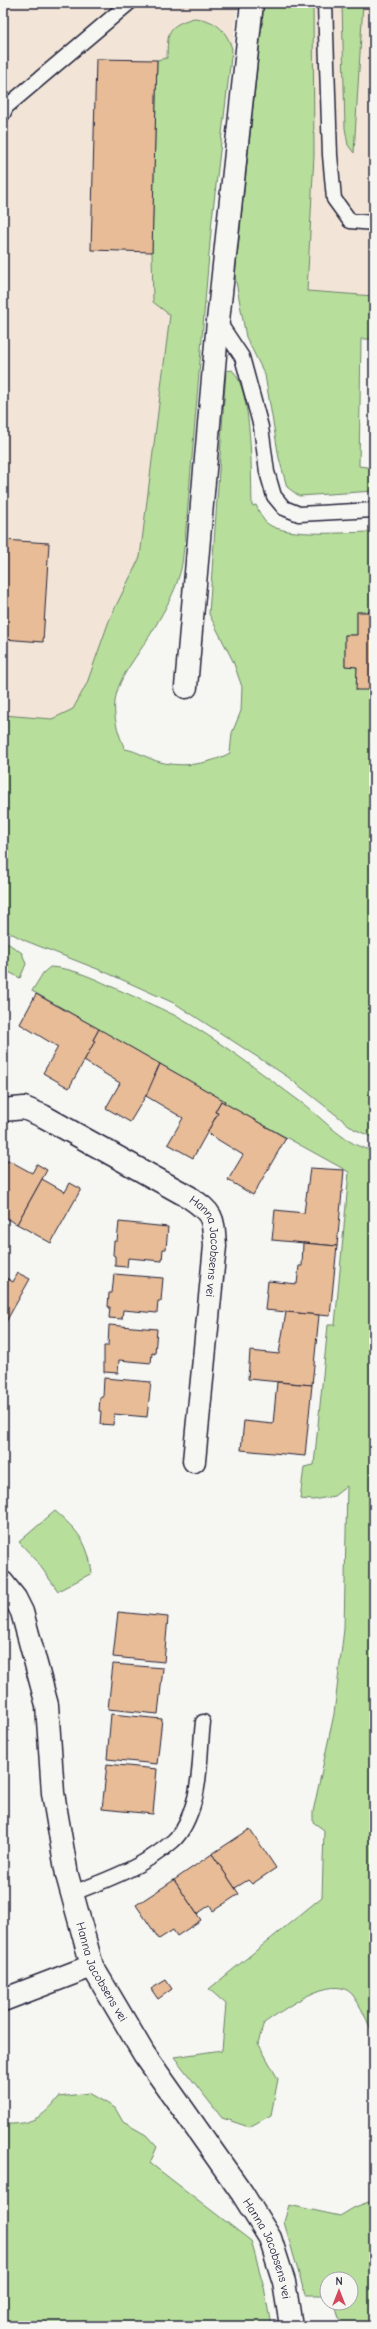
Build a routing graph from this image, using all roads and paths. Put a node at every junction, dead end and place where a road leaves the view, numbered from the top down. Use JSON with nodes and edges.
{"nodes":[{"id":1,"x":129,"y":3,"type":"edge"},
{"id":2,"x":252,"y":3,"type":"edge"},
{"id":3,"x":324,"y":3,"type":"edge"},
{"id":4,"x":3,"y":114,"type":"edge"},
{"id":5,"x":374,"y":223,"type":"edge"},
{"id":6,"x":218,"y":321,"type":"junction"},
{"id":7,"x":374,"y":510,"type":"edge"},
{"id":8,"x":186,"y":687,"type":"dead end"},
{"id":9,"x":3,"y":1110,"type":"edge"},
{"id":10,"x":194,"y":1461,"type":"dead end"},
{"id":11,"x":3,"y":1583,"type":"edge"},
{"id":12,"x":203,"y":1722,"type":"dead end"},
{"id":13,"x":73,"y":1893,"type":"junction"},
{"id":14,"x":92,"y":1966,"type":"junction"},
{"id":15,"x":3,"y":2000,"type":"edge"},
{"id":16,"x":291,"y":2326,"type":"edge"}],
"edges":[{"from":1,"to":4,"type":"lane"},
{"from":2,"to":6,"type":"street"},
{"from":3,"to":5,"type":"lane"},
{"from":6,"to":7,"type":"lane"},
{"from":6,"to":8,"type":"street"},
{"from":9,"to":10,"type":"street","name":"Hanna Jacobsens vei"},
{"from":11,"to":13,"type":"street","name":"Hanna Jacobsens vei"},
{"from":12,"to":13,"type":"lane"},
{"from":13,"to":14,"type":"street","name":"Hanna Jacobsens vei"},
{"from":14,"to":15,"type":"street"},
{"from":14,"to":16,"type":"street","name":"Hanna Jacobsens vei"}]}
